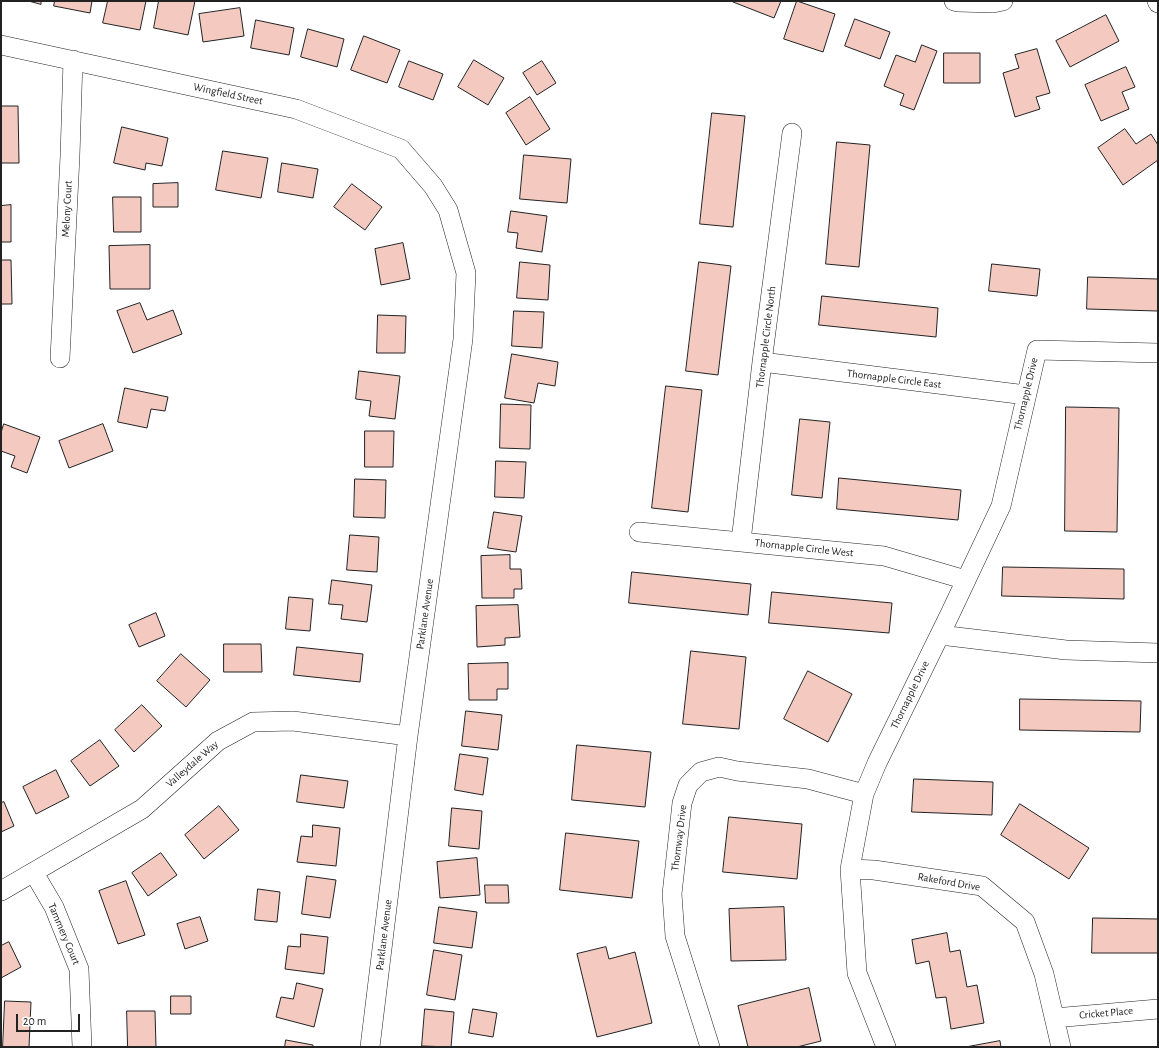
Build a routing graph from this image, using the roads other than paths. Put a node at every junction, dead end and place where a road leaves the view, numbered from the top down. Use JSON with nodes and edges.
{"nodes":[{"id":1,"x":954,"y":1,"type":"edge"},
{"id":2,"x":1003,"y":1,"type":"edge"},
{"id":3,"x":1,"y":44,"type":"edge"},
{"id":4,"x":73,"y":60,"type":"junction"},
{"id":5,"x":792,"y":133,"type":"dead end"},
{"id":6,"x":433,"y":186,"type":"joint"},
{"id":7,"x":1158,"y":353,"type":"edge"},
{"id":8,"x":60,"y":358,"type":"dead end"},
{"id":9,"x":762,"y":362,"type":"junction"},
{"id":10,"x":1026,"y":395,"type":"junction"},
{"id":11,"x":639,"y":532,"type":"dead end"},
{"id":12,"x":741,"y":541,"type":"junction"},
{"id":13,"x":966,"y":580,"type":"junction"},
{"id":14,"x":940,"y":635,"type":"junction"},
{"id":15,"x":1158,"y":653,"type":"edge"},
{"id":16,"x":408,"y":736,"type":"junction"},
{"id":17,"x":864,"y":794,"type":"junction"},
{"id":18,"x":850,"y":869,"type":"junction"},
{"id":19,"x":34,"y":873,"type":"junction"},
{"id":20,"x":1,"y":891,"type":"edge"},
{"id":21,"x":1158,"y":1009,"type":"edge"},
{"id":22,"x":1054,"y":1018,"type":"junction"},
{"id":23,"x":82,"y":1047,"type":"edge"},
{"id":24,"x":370,"y":1047,"type":"edge"},
{"id":25,"x":710,"y":1047,"type":"edge"},
{"id":26,"x":886,"y":1047,"type":"edge"},
{"id":27,"x":1061,"y":1047,"type":"edge"}],
"edges":[{"from":1,"to":2,"type":"street"},
{"from":3,"to":4,"type":"street","name":"Wingfield Street"},
{"from":4,"to":6,"type":"street","name":"Wingfield Street"},
{"from":4,"to":8,"type":"street","name":"Melony Court"},
{"from":5,"to":9,"type":"street","name":"Thornapple Circle North"},
{"from":6,"to":16,"type":"street","name":"Parklane Avenue"},
{"from":7,"to":10,"type":"street","name":"Thornapple Drive"},
{"from":9,"to":10,"type":"street","name":"Thornapple Circle East"},
{"from":9,"to":12,"type":"street","name":"Thornapple Circle North"},
{"from":10,"to":13,"type":"street","name":"Thornapple Drive"},
{"from":11,"to":12,"type":"street","name":"Thornapple Circle West"},
{"from":12,"to":13,"type":"street","name":"Thornapple Circle West"},
{"from":13,"to":14,"type":"street","name":"Thornapple Drive"},
{"from":14,"to":15,"type":"street"},
{"from":14,"to":17,"type":"street","name":"Thornapple Drive"},
{"from":16,"to":19,"type":"street","name":"Valleydale Way"},
{"from":16,"to":24,"type":"street","name":"Parklane Avenue"},
{"from":17,"to":18,"type":"street","name":"Thornapple Drive"},
{"from":17,"to":25,"type":"street","name":"Thornway Drive"},
{"from":18,"to":22,"type":"street","name":"Rakeford Drive"},
{"from":18,"to":26,"type":"street","name":"Thornapple Drive"},
{"from":19,"to":20,"type":"street","name":"Valleydale Way"},
{"from":19,"to":23,"type":"street","name":"Tammery Court"},
{"from":21,"to":22,"type":"street","name":"Cricket Place"},
{"from":22,"to":27,"type":"street","name":"Rakeford Drive"}]}
